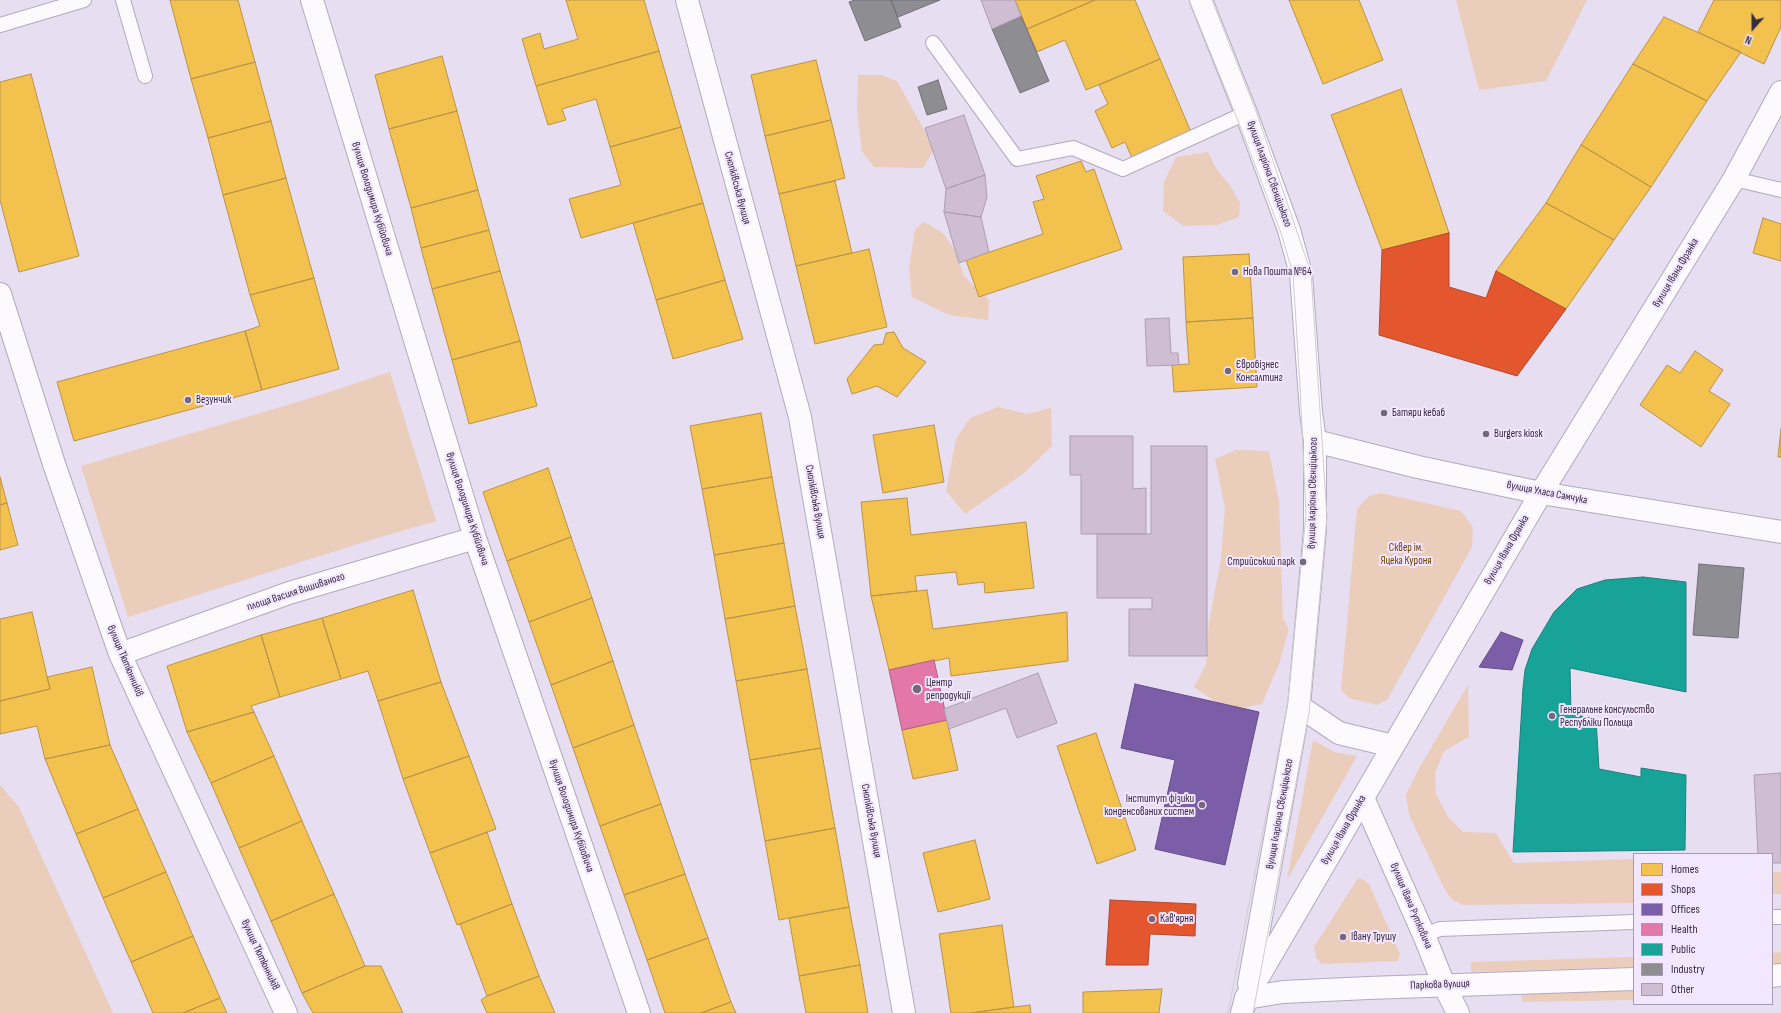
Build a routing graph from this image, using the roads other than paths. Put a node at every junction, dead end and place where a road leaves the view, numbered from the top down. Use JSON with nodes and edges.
{"nodes":[{"id":1,"x":84,"y":0,"type":"edge"},
{"id":2,"x":123,"y":0,"type":"edge"},
{"id":3,"x":312,"y":0,"type":"edge"},
{"id":4,"x":687,"y":0,"type":"edge"},
{"id":5,"x":1200,"y":0,"type":"edge"},
{"id":6,"x":0,"y":25,"type":"edge"},
{"id":7,"x":932,"y":43,"type":"dead end"},
{"id":8,"x":145,"y":76,"type":"dead end"},
{"id":9,"x":1781,"y":92,"type":"edge"},
{"id":10,"x":1246,"y":114,"type":"junction"},
{"id":11,"x":1734,"y":179,"type":"junction"},
{"id":12,"x":1781,"y":190,"type":"edge"},
{"id":13,"x":0,"y":294,"type":"edge"},
{"id":14,"x":1315,"y":441,"type":"junction"},
{"id":15,"x":1541,"y":493,"type":"junction"},
{"id":16,"x":1781,"y":532,"type":"edge"},
{"id":17,"x":475,"y":538,"type":"junction"},
{"id":18,"x":120,"y":654,"type":"junction"},
{"id":19,"x":1299,"y":706,"type":"junction"},
{"id":20,"x":1393,"y":746,"type":"junction"},
{"id":21,"x":1363,"y":798,"type":"junction"},
{"id":22,"x":1633,"y":922,"type":"edge"},
{"id":23,"x":1424,"y":935,"type":"junction"},
{"id":24,"x":1633,"y":979,"type":"edge"},
{"id":25,"x":1444,"y":985,"type":"junction"},
{"id":26,"x":1244,"y":1006,"type":"edge"},
{"id":27,"x":286,"y":1013,"type":"edge"},
{"id":28,"x":639,"y":1013,"type":"edge"},
{"id":29,"x":904,"y":1013,"type":"edge"},
{"id":30,"x":1458,"y":1013,"type":"edge"}],
"edges":[{"from":1,"to":6,"type":"lane"},
{"from":2,"to":8,"type":"lane"},
{"from":3,"to":17,"type":"main road","name":"вулиця Володимира Кубійовича"},
{"from":4,"to":29,"type":"main road","name":"Снопківська вулиця"},
{"from":5,"to":10,"type":"main road","name":"вулиця Іларіона Свєнціцького"},
{"from":7,"to":10,"type":"lane"},
{"from":9,"to":11,"type":"main road","name":"вулиця Івана Франка"},
{"from":10,"to":14,"type":"main road","name":"вулиця Іларіона Свєнціцького"},
{"from":11,"to":12,"type":"lane"},
{"from":11,"to":15,"type":"main road","name":"вулиця Івана Франка"},
{"from":13,"to":18,"type":"main road","name":"вулиця Тютюнників"},
{"from":14,"to":15,"type":"main road","name":"вулиця Уласа Самчука"},
{"from":14,"to":19,"type":"main road","name":"вулиця Іларіона Свєнціцького"},
{"from":15,"to":16,"type":"main road","name":"вулиця Уласа Самчука"},
{"from":15,"to":20,"type":"main road","name":"вулиця Івана Франка"},
{"from":17,"to":18,"type":"main road","name":"площа Василя Вишиваного"},
{"from":17,"to":28,"type":"main road","name":"вулиця Володимира Кубійовича"},
{"from":18,"to":27,"type":"main road","name":"вулиця Тютюнників"},
{"from":19,"to":20,"type":"main road"},
{"from":19,"to":26,"type":"main road","name":"вулиця Іларіона Свєнціцького"},
{"from":20,"to":21,"type":"main road","name":"вулиця Івана Франка"},
{"from":21,"to":23,"type":"main road","name":"вулиця Івана Рутковича"},
{"from":21,"to":26,"type":"main road","name":"вулиця Івана Франка"},
{"from":22,"to":23,"type":"lane"},
{"from":23,"to":25,"type":"main road","name":"вулиця Івана Рутковича"},
{"from":24,"to":25,"type":"main road","name":"Паркова вулиця"},
{"from":25,"to":26,"type":"main road","name":"Паркова вулиця"},
{"from":25,"to":30,"type":"main road","name":"вулиця Івана Рутковича"}]}
